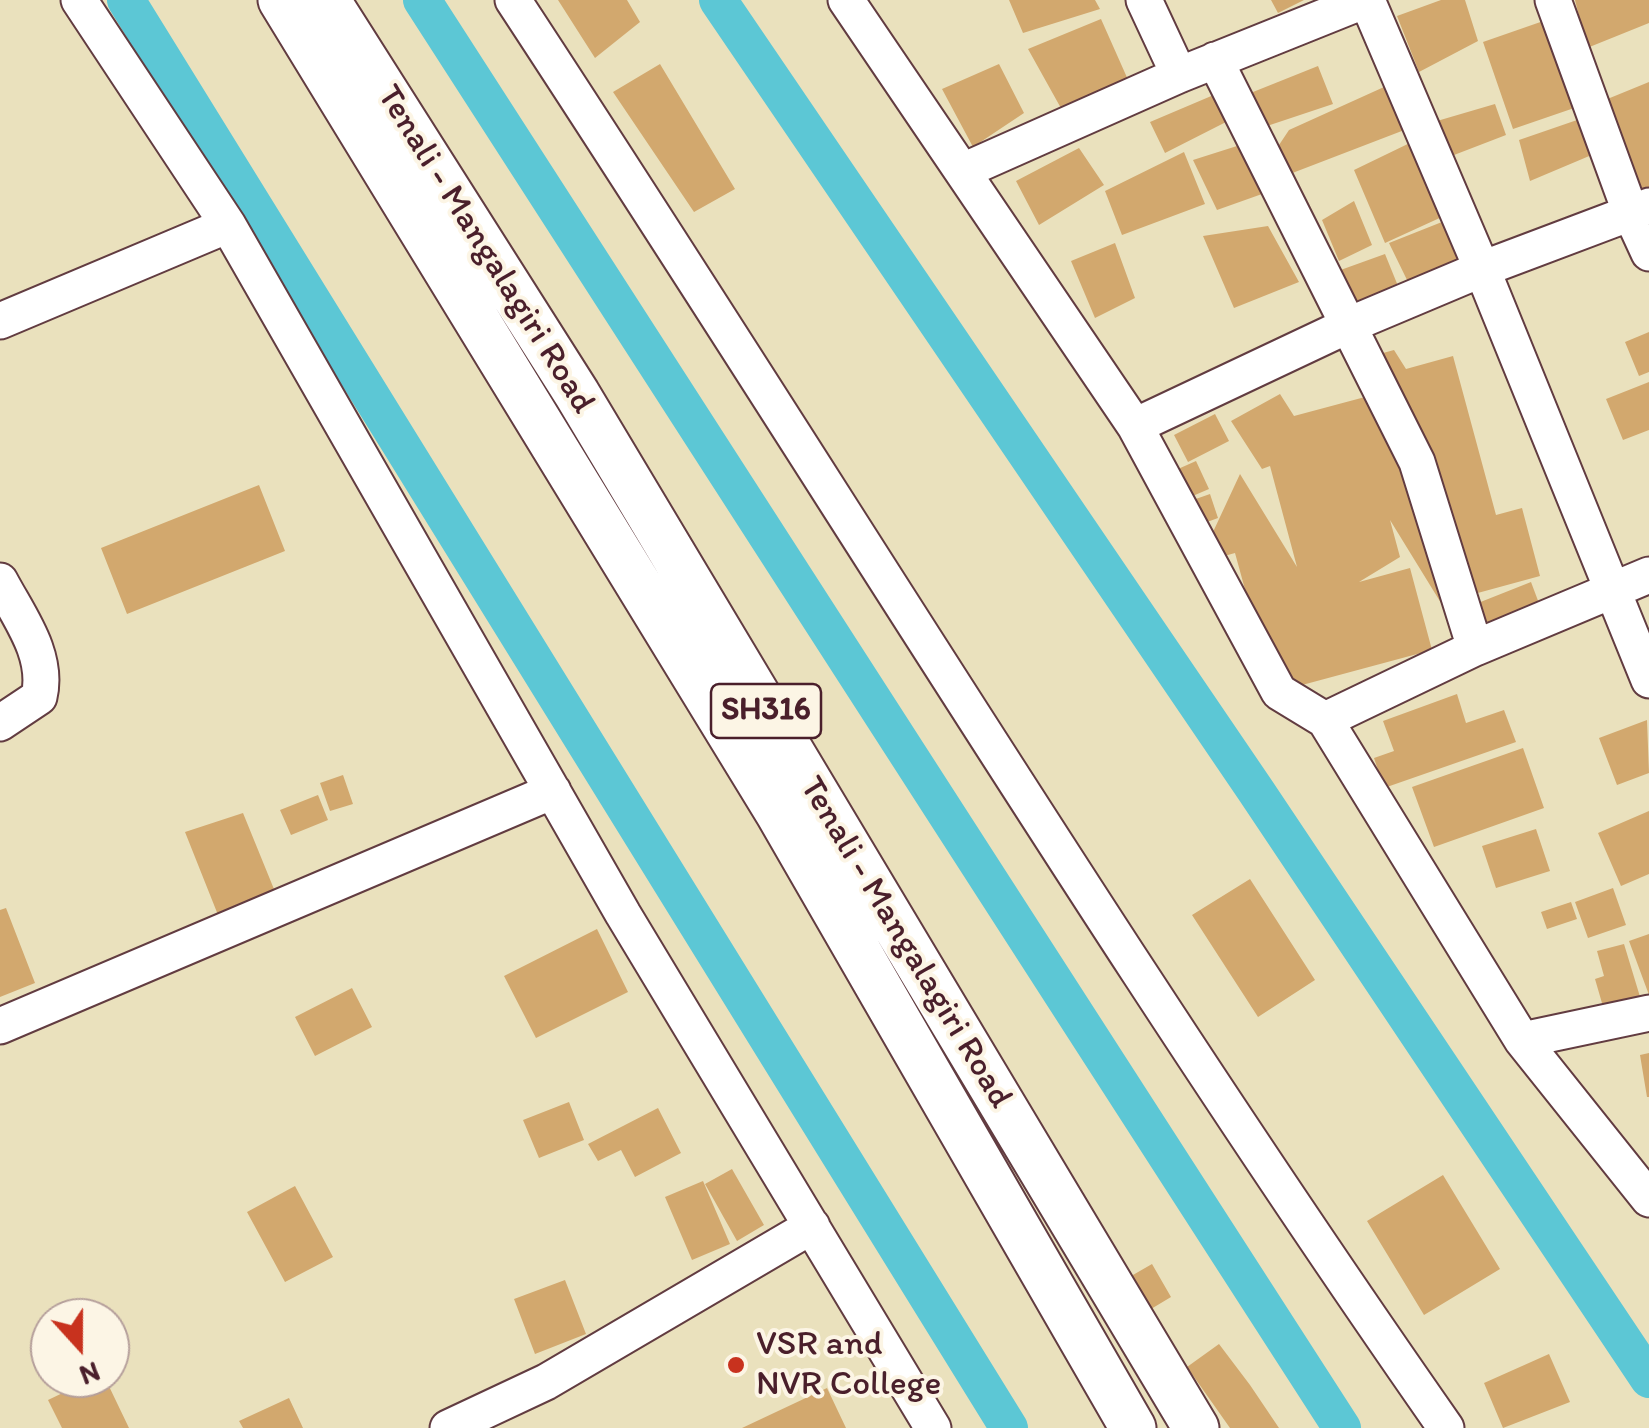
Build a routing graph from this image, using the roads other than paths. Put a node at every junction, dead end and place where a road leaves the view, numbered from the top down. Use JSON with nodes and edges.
{"nodes":[{"id":1,"x":80,"y":0,"type":"edge"},
{"id":2,"x":282,"y":0,"type":"edge"},
{"id":3,"x":327,"y":0,"type":"edge"},
{"id":4,"x":512,"y":0,"type":"edge"},
{"id":5,"x":846,"y":0,"type":"edge"},
{"id":6,"x":1144,"y":0,"type":"edge"},
{"id":7,"x":1366,"y":0,"type":"edge"},
{"id":8,"x":1553,"y":0,"type":"edge"},
{"id":9,"x":1215,"y":60,"type":"junction"},
{"id":10,"x":1179,"y":75,"type":"junction"},
{"id":11,"x":963,"y":171,"type":"junction"},
{"id":12,"x":1640,"y":210,"type":"edge"},
{"id":13,"x":228,"y":225,"type":"junction"},
{"id":14,"x":1649,"y":254,"type":"edge"},
{"id":15,"x":1482,"y":269,"type":"junction"},
{"id":16,"x":0,"y":320,"type":"edge"},
{"id":17,"x":1349,"y":325,"type":"junction"},
{"id":18,"x":1135,"y":426,"type":"junction"},
{"id":19,"x":1649,"y":574,"type":"edge"},
{"id":20,"x":0,"y":581,"type":"edge"},
{"id":21,"x":1613,"y":590,"type":"junction"},
{"id":22,"x":1475,"y":648,"type":"junction"},
{"id":23,"x":1649,"y":680,"type":"edge"},
{"id":24,"x":1325,"y":720,"type":"junction"},
{"id":25,"x":0,"y":724,"type":"edge"},
{"id":26,"x":553,"y":791,"type":"junction"},
{"id":27,"x":1649,"y":1013,"type":"edge"},
{"id":28,"x":0,"y":1026,"type":"edge"},
{"id":29,"x":1522,"y":1040,"type":"junction"},
{"id":30,"x":1649,"y":1198,"type":"edge"},
{"id":31,"x":812,"y":1226,"type":"junction"},
{"id":32,"x":448,"y":1428,"type":"edge"},
{"id":33,"x":933,"y":1428,"type":"edge"},
{"id":34,"x":1133,"y":1428,"type":"edge"},
{"id":35,"x":1196,"y":1428,"type":"edge"},
{"id":36,"x":1446,"y":1428,"type":"edge"}],
"edges":[{"from":1,"to":13,"type":"street"},
{"from":2,"to":34,"type":"main road","name":"Tenali - Mangalagiri Road","number":"SH316"},
{"from":3,"to":35,"type":"main road","name":"Tenali - Mangalagiri Road","number":"SH316"},
{"from":4,"to":36,"type":"street"},
{"from":5,"to":11,"type":"street"},
{"from":6,"to":10,"type":"street"},
{"from":7,"to":9,"type":"street"},
{"from":7,"to":15,"type":"street"},
{"from":8,"to":12,"type":"street"},
{"from":9,"to":10,"type":"street"},
{"from":9,"to":17,"type":"street"},
{"from":10,"to":11,"type":"street"},
{"from":11,"to":18,"type":"street"},
{"from":12,"to":14,"type":"street"},
{"from":12,"to":15,"type":"street"},
{"from":13,"to":16,"type":"street"},
{"from":13,"to":26,"type":"street"},
{"from":15,"to":17,"type":"street"},
{"from":15,"to":21,"type":"street"},
{"from":17,"to":18,"type":"street"},
{"from":17,"to":22,"type":"street"},
{"from":18,"to":24,"type":"street"},
{"from":19,"to":21,"type":"street"},
{"from":20,"to":25,"type":"street"},
{"from":21,"to":22,"type":"street"},
{"from":21,"to":23,"type":"street"},
{"from":22,"to":24,"type":"street"},
{"from":24,"to":29,"type":"street"},
{"from":26,"to":28,"type":"street"},
{"from":26,"to":31,"type":"street"},
{"from":27,"to":29,"type":"street"},
{"from":29,"to":30,"type":"street"},
{"from":31,"to":32,"type":"street"},
{"from":31,"to":33,"type":"street"}]}
